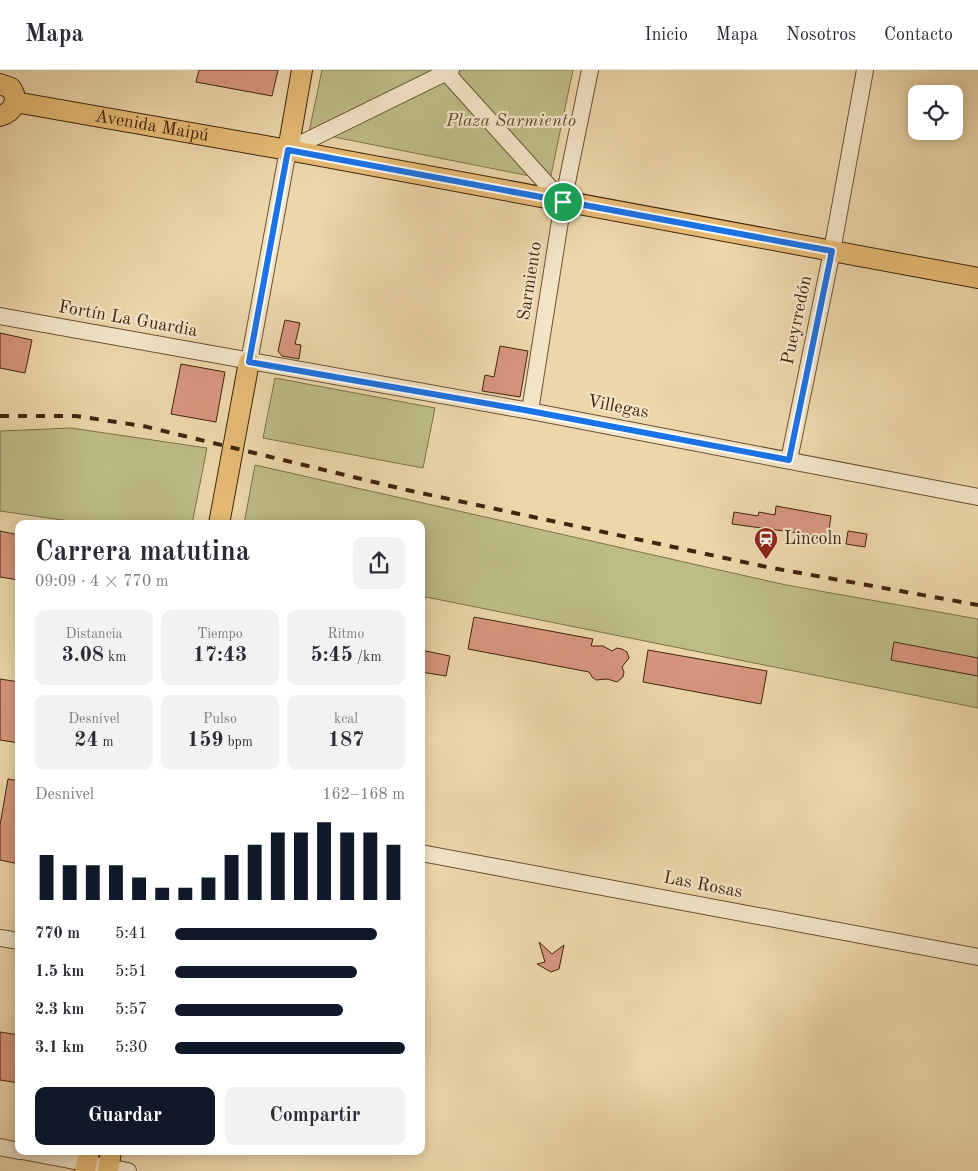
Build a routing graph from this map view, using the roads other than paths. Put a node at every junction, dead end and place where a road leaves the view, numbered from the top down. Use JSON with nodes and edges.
{"nodes":[{"id":1,"x":2,"y":70,"type":"edge"},
{"id":2,"x":302,"y":70,"type":"edge"},
{"id":3,"x":590,"y":70,"type":"edge"},
{"id":4,"x":865,"y":70,"type":"edge"},
{"id":5,"x":447,"y":71,"type":"edge"},
{"id":6,"x":0,"y":83,"type":"edge"},
{"id":7,"x":15,"y":102,"type":"junction"},
{"id":8,"x":0,"y":116,"type":"edge"},
{"id":9,"x":288,"y":150,"type":"junction"},
{"id":10,"x":563,"y":202,"type":"junction"},
{"id":11,"x":832,"y":251,"type":"junction"},
{"id":12,"x":978,"y":278,"type":"edge"},
{"id":13,"x":0,"y":316,"type":"edge"},
{"id":14,"x":249,"y":362,"type":"junction"},
{"id":15,"x":530,"y":411,"type":"junction"},
{"id":16,"x":789,"y":460,"type":"junction"},
{"id":17,"x":978,"y":497,"type":"edge"},
{"id":18,"x":220,"y":520,"type":"edge"},
{"id":19,"x":425,"y":854,"type":"edge"},
{"id":20,"x":0,"y":938,"type":"edge"},
{"id":21,"x":15,"y":940,"type":"edge"},
{"id":22,"x":978,"y":957,"type":"edge"},
{"id":23,"x":0,"y":1147,"type":"edge"},
{"id":24,"x":15,"y":1150,"type":"edge"},
{"id":25,"x":44,"y":1155,"type":"edge"},
{"id":26,"x":87,"y":1162,"type":"edge"},
{"id":27,"x":109,"y":1163,"type":"edge"},
{"id":28,"x":128,"y":1171,"type":"edge"}],
"edges":[{"from":1,"to":6,"type":"main road"},
{"from":2,"to":9,"type":"main road"},
{"from":3,"to":10,"type":"street","name":"Sarmiento"},
{"from":4,"to":11,"type":"street","name":"Pueyrredón"},
{"from":5,"to":9,"type":"street"},
{"from":5,"to":10,"type":"street"},
{"from":6,"to":7,"type":"main road"},
{"from":7,"to":8,"type":"main road"},
{"from":7,"to":9,"type":"main road","name":"Avenida Maipú"},
{"from":9,"to":10,"type":"main road","name":"Avenida Maipú"},
{"from":9,"to":14,"type":"street"},
{"from":10,"to":11,"type":"main road","name":"Avenida Maipú"},
{"from":10,"to":15,"type":"street","name":"Sarmiento"},
{"from":11,"to":12,"type":"main road","name":"Avenida Maipú"},
{"from":11,"to":16,"type":"street","name":"Pueyrredón"},
{"from":13,"to":14,"type":"street","name":"Fortín La Guardia"},
{"from":14,"to":15,"type":"street","name":"Villegas"},
{"from":14,"to":18,"type":"main road"},
{"from":15,"to":16,"type":"street","name":"Villegas"},
{"from":16,"to":17,"type":"street","name":"Villegas"},
{"from":19,"to":22,"type":"street","name":"Las Rosas"},
{"from":20,"to":21,"type":"street"},
{"from":23,"to":24,"type":"street"},
{"from":25,"to":26,"type":"street"},
{"from":26,"to":27,"type":"street"},
{"from":27,"to":28,"type":"street"}]}
